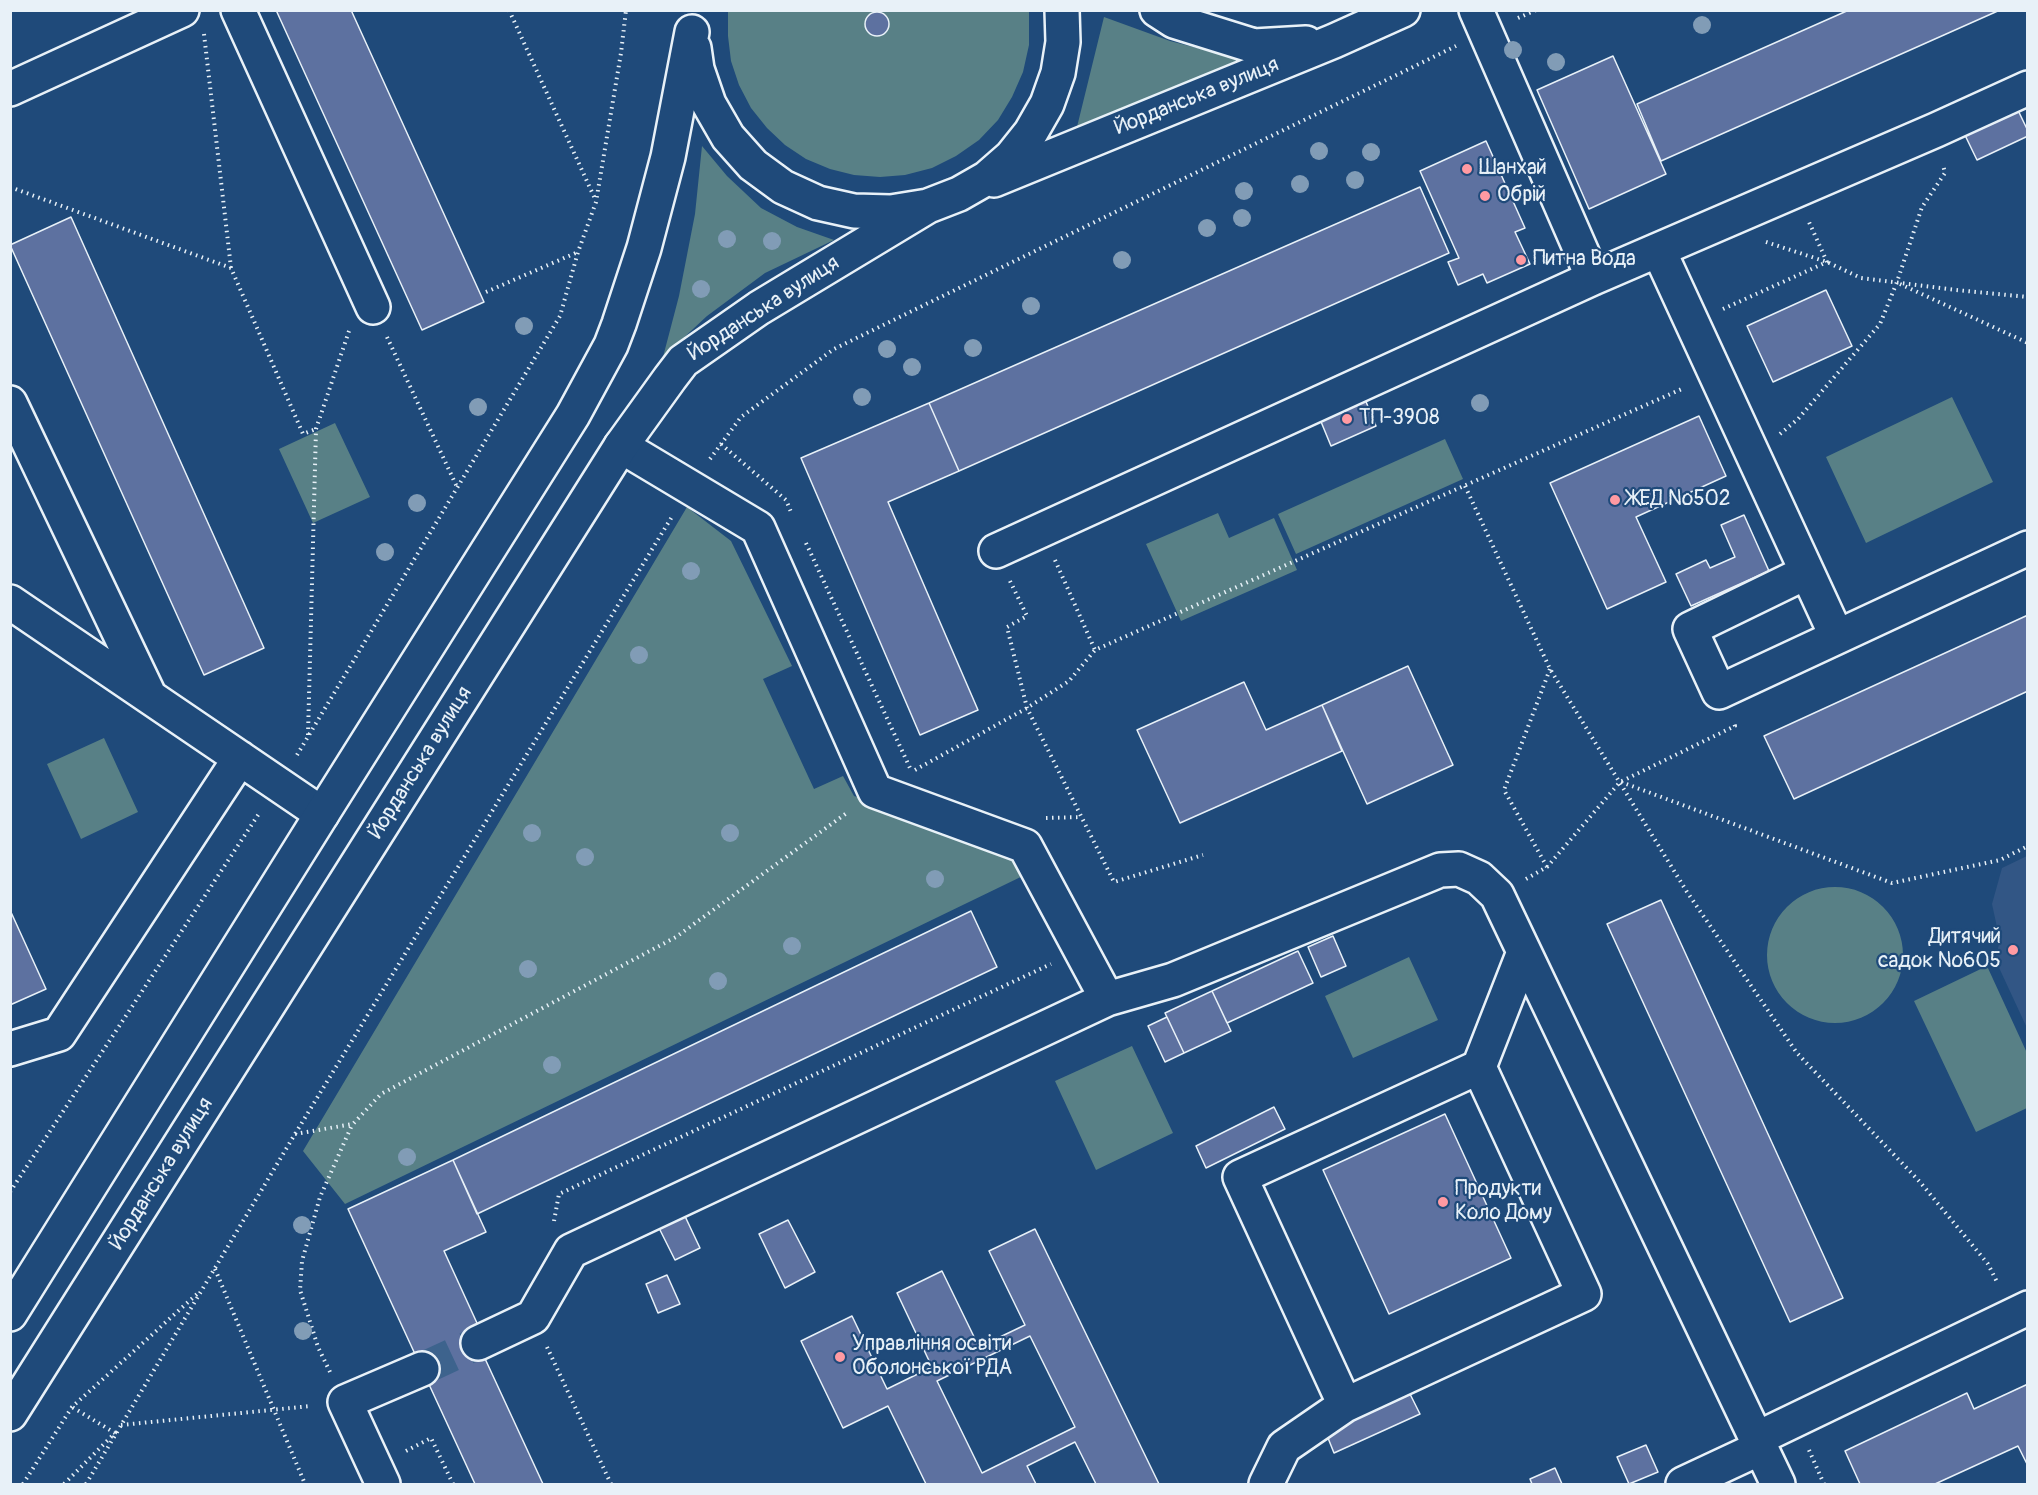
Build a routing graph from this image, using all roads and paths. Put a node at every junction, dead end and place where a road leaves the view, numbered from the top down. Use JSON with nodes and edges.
{"nodes":[{"id":1,"x":182,"y":10,"type":"edge"},
{"id":2,"x":238,"y":10,"type":"edge"},
{"id":3,"x":509,"y":10,"type":"edge"},
{"id":4,"x":626,"y":10,"type":"edge"},
{"id":5,"x":1062,"y":10,"type":"edge"},
{"id":6,"x":1157,"y":10,"type":"edge"},
{"id":7,"x":1403,"y":10,"type":"edge"},
{"id":8,"x":1536,"y":10,"type":"edge"},
{"id":9,"x":693,"y":21,"type":"edge"},
{"id":10,"x":1480,"y":21,"type":"edge"},
{"id":11,"x":204,"y":34,"type":"dead end"},
{"id":12,"x":1334,"y":41,"type":"junction"},
{"id":13,"x":2028,"y":88,"type":"edge"},
{"id":14,"x":10,"y":89,"type":"edge"},
{"id":15,"x":1936,"y":130,"type":"junction"},
{"id":16,"x":10,"y":187,"type":"edge"},
{"id":17,"x":1795,"y":191,"type":"junction"},
{"id":18,"x":959,"y":194,"type":"junction"},
{"id":19,"x":596,"y":202,"type":"junction"},
{"id":20,"x":928,"y":206,"type":"junction"},
{"id":21,"x":1760,"y":239,"type":"dead end"},
{"id":22,"x":1659,"y":250,"type":"junction"},
{"id":23,"x":578,"y":252,"type":"junction"},
{"id":24,"x":1827,"y":262,"type":"junction"},
{"id":25,"x":231,"y":268,"type":"junction"},
{"id":26,"x":1593,"y":278,"type":"junction"},
{"id":27,"x":1897,"y":282,"type":"junction"},
{"id":28,"x":486,"y":292,"type":"dead end"},
{"id":29,"x":368,"y":297,"type":"junction"},
{"id":30,"x":2028,"y":297,"type":"edge"},
{"id":31,"x":1692,"y":322,"type":"junction"},
{"id":32,"x":2028,"y":343,"type":"edge"},
{"id":33,"x":1716,"y":374,"type":"junction"},
{"id":34,"x":10,"y":403,"type":"edge"},
{"id":35,"x":316,"y":429,"type":"junction"},
{"id":36,"x":721,"y":444,"type":"junction"},
{"id":37,"x":621,"y":446,"type":"junction"},
{"id":38,"x":1754,"y":455,"type":"junction"},
{"id":39,"x":1464,"y":486,"type":"junction"},
{"id":40,"x":457,"y":487,"type":"junction"},
{"id":41,"x":690,"y":487,"type":"junction"},
{"id":42,"x":796,"y":522,"type":"dead end"},
{"id":43,"x":1041,"y":530,"type":"junction"},
{"id":44,"x":801,"y":533,"type":"dead end"},
{"id":45,"x":2028,"y":548,"type":"edge"},
{"id":46,"x":996,"y":551,"type":"joint"},
{"id":47,"x":1808,"y":572,"type":"junction"},
{"id":48,"x":10,"y":602,"type":"edge"},
{"id":49,"x":1837,"y":637,"type":"junction"},
{"id":50,"x":1095,"y":650,"type":"junction"},
{"id":51,"x":1550,"y":669,"type":"junction"},
{"id":52,"x":1719,"y":692,"type":"junction"},
{"id":53,"x":150,"y":697,"type":"junction"},
{"id":54,"x":1027,"y":708,"type":"junction"},
{"id":55,"x":308,"y":738,"type":"junction"},
{"id":56,"x":240,"y":758,"type":"junction"},
{"id":57,"x":912,"y":772,"type":"junction"},
{"id":58,"x":922,"y":776,"type":"dead end"},
{"id":59,"x":1620,"y":782,"type":"junction"},
{"id":60,"x":278,"y":784,"type":"junction"},
{"id":61,"x":875,"y":791,"type":"junction"},
{"id":62,"x":322,"y":814,"type":"junction"},
{"id":63,"x":1038,"y":818,"type":"dead end"},
{"id":64,"x":1082,"y":818,"type":"junction"},
{"id":65,"x":2028,"y":846,"type":"edge"},
{"id":66,"x":1203,"y":855,"type":"dead end"},
{"id":67,"x":1081,"y":950,"type":"junction"},
{"id":68,"x":1524,"y":952,"type":"junction"},
{"id":69,"x":1107,"y":999,"type":"junction"},
{"id":70,"x":10,"y":1049,"type":"edge"},
{"id":71,"x":1479,"y":1067,"type":"junction"},
{"id":72,"x":353,"y":1124,"type":"junction"},
{"id":73,"x":295,"y":1134,"type":"junction"},
{"id":74,"x":10,"y":1192,"type":"edge"},
{"id":75,"x":559,"y":1194,"type":"dead end"},
{"id":76,"x":215,"y":1269,"type":"junction"},
{"id":77,"x":200,"y":1291,"type":"junction"},
{"id":78,"x":2020,"y":1311,"type":"edge"},
{"id":79,"x":10,"y":1314,"type":"edge"},
{"id":80,"x":533,"y":1317,"type":"junction"},
{"id":81,"x":478,"y":1343,"type":"tunnel mouth"},
{"id":82,"x":422,"y":1369,"type":"tunnel mouth"},
{"id":83,"x":345,"y":1402,"type":"junction"},
{"id":84,"x":1345,"y":1405,"type":"junction"},
{"id":85,"x":72,"y":1407,"type":"junction"},
{"id":86,"x":273,"y":1410,"type":"junction"},
{"id":87,"x":10,"y":1414,"type":"edge"},
{"id":88,"x":121,"y":1425,"type":"junction"},
{"id":89,"x":115,"y":1433,"type":"junction"},
{"id":90,"x":431,"y":1438,"type":"dead end"},
{"id":91,"x":1758,"y":1444,"type":"junction"},
{"id":92,"x":1807,"y":1444,"type":"dead end"},
{"id":93,"x":23,"y":1485,"type":"edge"},
{"id":94,"x":64,"y":1485,"type":"edge"},
{"id":95,"x":86,"y":1485,"type":"edge"},
{"id":96,"x":304,"y":1485,"type":"edge"},
{"id":97,"x":383,"y":1485,"type":"edge"},
{"id":98,"x":453,"y":1485,"type":"edge"},
{"id":99,"x":611,"y":1485,"type":"edge"},
{"id":100,"x":1266,"y":1485,"type":"edge"},
{"id":101,"x":1683,"y":1485,"type":"edge"},
{"id":102,"x":1778,"y":1485,"type":"edge"},
{"id":103,"x":1824,"y":1485,"type":"edge"}],
"edges":[{"from":1,"to":14,"type":"main road"},
{"from":2,"to":29,"type":"main road"},
{"from":3,"to":19,"type":"path"},
{"from":4,"to":19,"type":"path"},
{"from":5,"to":18,"type":"main road"},
{"from":6,"to":12,"type":"main road","name":"Йорданська вулиця"},
{"from":7,"to":12,"type":"main road","name":"Йорданська вулиця"},
{"from":8,"to":10,"type":"path"},
{"from":9,"to":20,"type":"main road"},
{"from":9,"to":62,"type":"main road"},
{"from":10,"to":26,"type":"main road"},
{"from":10,"to":36,"type":"path"},
{"from":11,"to":25,"type":"path"},
{"from":12,"to":18,"type":"main road","name":"Йорданська вулиця"},
{"from":13,"to":15,"type":"main road"},
{"from":15,"to":17,"type":"main road"},
{"from":15,"to":27,"type":"path"},
{"from":16,"to":25,"type":"path"},
{"from":17,"to":22,"type":"main road"},
{"from":17,"to":24,"type":"path"},
{"from":18,"to":20,"type":"main road"},
{"from":19,"to":23,"type":"path"},
{"from":20,"to":37,"type":"main road","name":"Йорданська вулиця"},
{"from":21,"to":24,"type":"path"},
{"from":22,"to":26,"type":"main road"},
{"from":22,"to":31,"type":"main road"},
{"from":23,"to":28,"type":"path"},
{"from":23,"to":40,"type":"path"},
{"from":24,"to":27,"type":"path"},
{"from":24,"to":31,"type":"path"},
{"from":25,"to":35,"type":"path"},
{"from":26,"to":43,"type":"main road"},
{"from":27,"to":30,"type":"path"},
{"from":27,"to":32,"type":"path"},
{"from":27,"to":38,"type":"path"},
{"from":29,"to":35,"type":"path"},
{"from":29,"to":40,"type":"path"},
{"from":31,"to":33,"type":"main road"},
{"from":33,"to":38,"type":"main road"},
{"from":33,"to":39,"type":"path"},
{"from":34,"to":53,"type":"main road"},
{"from":35,"to":55,"type":"path"},
{"from":36,"to":41,"type":"path"},
{"from":36,"to":42,"type":"path"},
{"from":37,"to":41,"type":"main road"},
{"from":37,"to":87,"type":"main road","name":"Йорданська вулиця"},
{"from":38,"to":47,"type":"main road"},
{"from":39,"to":50,"type":"path"},
{"from":39,"to":51,"type":"path"},
{"from":40,"to":55,"type":"path"},
{"from":41,"to":61,"type":"main road"},
{"from":41,"to":73,"type":"path"},
{"from":43,"to":46,"type":"main road"},
{"from":43,"to":50,"type":"path"},
{"from":44,"to":57,"type":"path"},
{"from":45,"to":49,"type":"main road"},
{"from":46,"to":54,"type":"path"},
{"from":47,"to":49,"type":"main road"},
{"from":47,"to":52,"type":"main road"},
{"from":48,"to":53,"type":"main road"},
{"from":49,"to":52,"type":"main road"},
{"from":50,"to":54,"type":"path"},
{"from":51,"to":59,"type":"path"},
{"from":51,"to":59,"type":"path"},
{"from":52,"to":59,"type":"path"},
{"from":53,"to":56,"type":"main road"},
{"from":54,"to":57,"type":"path"},
{"from":54,"to":64,"type":"path"},
{"from":55,"to":60,"type":"path"},
{"from":56,"to":60,"type":"main road"},
{"from":56,"to":70,"type":"main road"},
{"from":57,"to":58,"type":"path"},
{"from":59,"to":65,"type":"path"},
{"from":59,"to":78,"type":"path"},
{"from":60,"to":62,"type":"main road"},
{"from":60,"to":74,"type":"path"},
{"from":61,"to":67,"type":"main road"},
{"from":61,"to":72,"type":"path"},
{"from":62,"to":79,"type":"main road"},
{"from":63,"to":64,"type":"path"},
{"from":64,"to":66,"type":"path"},
{"from":67,"to":69,"type":"main road"},
{"from":67,"to":75,"type":"path"},
{"from":68,"to":69,"type":"main road"},
{"from":68,"to":71,"type":"main road"},
{"from":68,"to":91,"type":"main road"},
{"from":69,"to":80,"type":"main road"},
{"from":71,"to":84,"type":"main road"},
{"from":71,"to":84,"type":"main road"},
{"from":72,"to":73,"type":"path"},
{"from":72,"to":83,"type":"path"},
{"from":73,"to":76,"type":"path"},
{"from":76,"to":77,"type":"path"},
{"from":76,"to":86,"type":"path"},
{"from":77,"to":85,"type":"path"},
{"from":77,"to":88,"type":"path"},
{"from":78,"to":91,"type":"main road"},
{"from":80,"to":81,"type":"main road"},
{"from":80,"to":99,"type":"path"},
{"from":82,"to":83,"type":"main road"},
{"from":83,"to":86,"type":"path"},
{"from":83,"to":97,"type":"main road"},
{"from":84,"to":100,"type":"main road"},
{"from":85,"to":89,"type":"path"},
{"from":85,"to":93,"type":"path"},
{"from":86,"to":88,"type":"path"},
{"from":86,"to":96,"type":"path"},
{"from":88,"to":89,"type":"path"},
{"from":89,"to":94,"type":"path"},
{"from":89,"to":95,"type":"path"},
{"from":90,"to":98,"type":"path"},
{"from":91,"to":101,"type":"main road"},
{"from":91,"to":102,"type":"main road"},
{"from":92,"to":103,"type":"path"}]}
